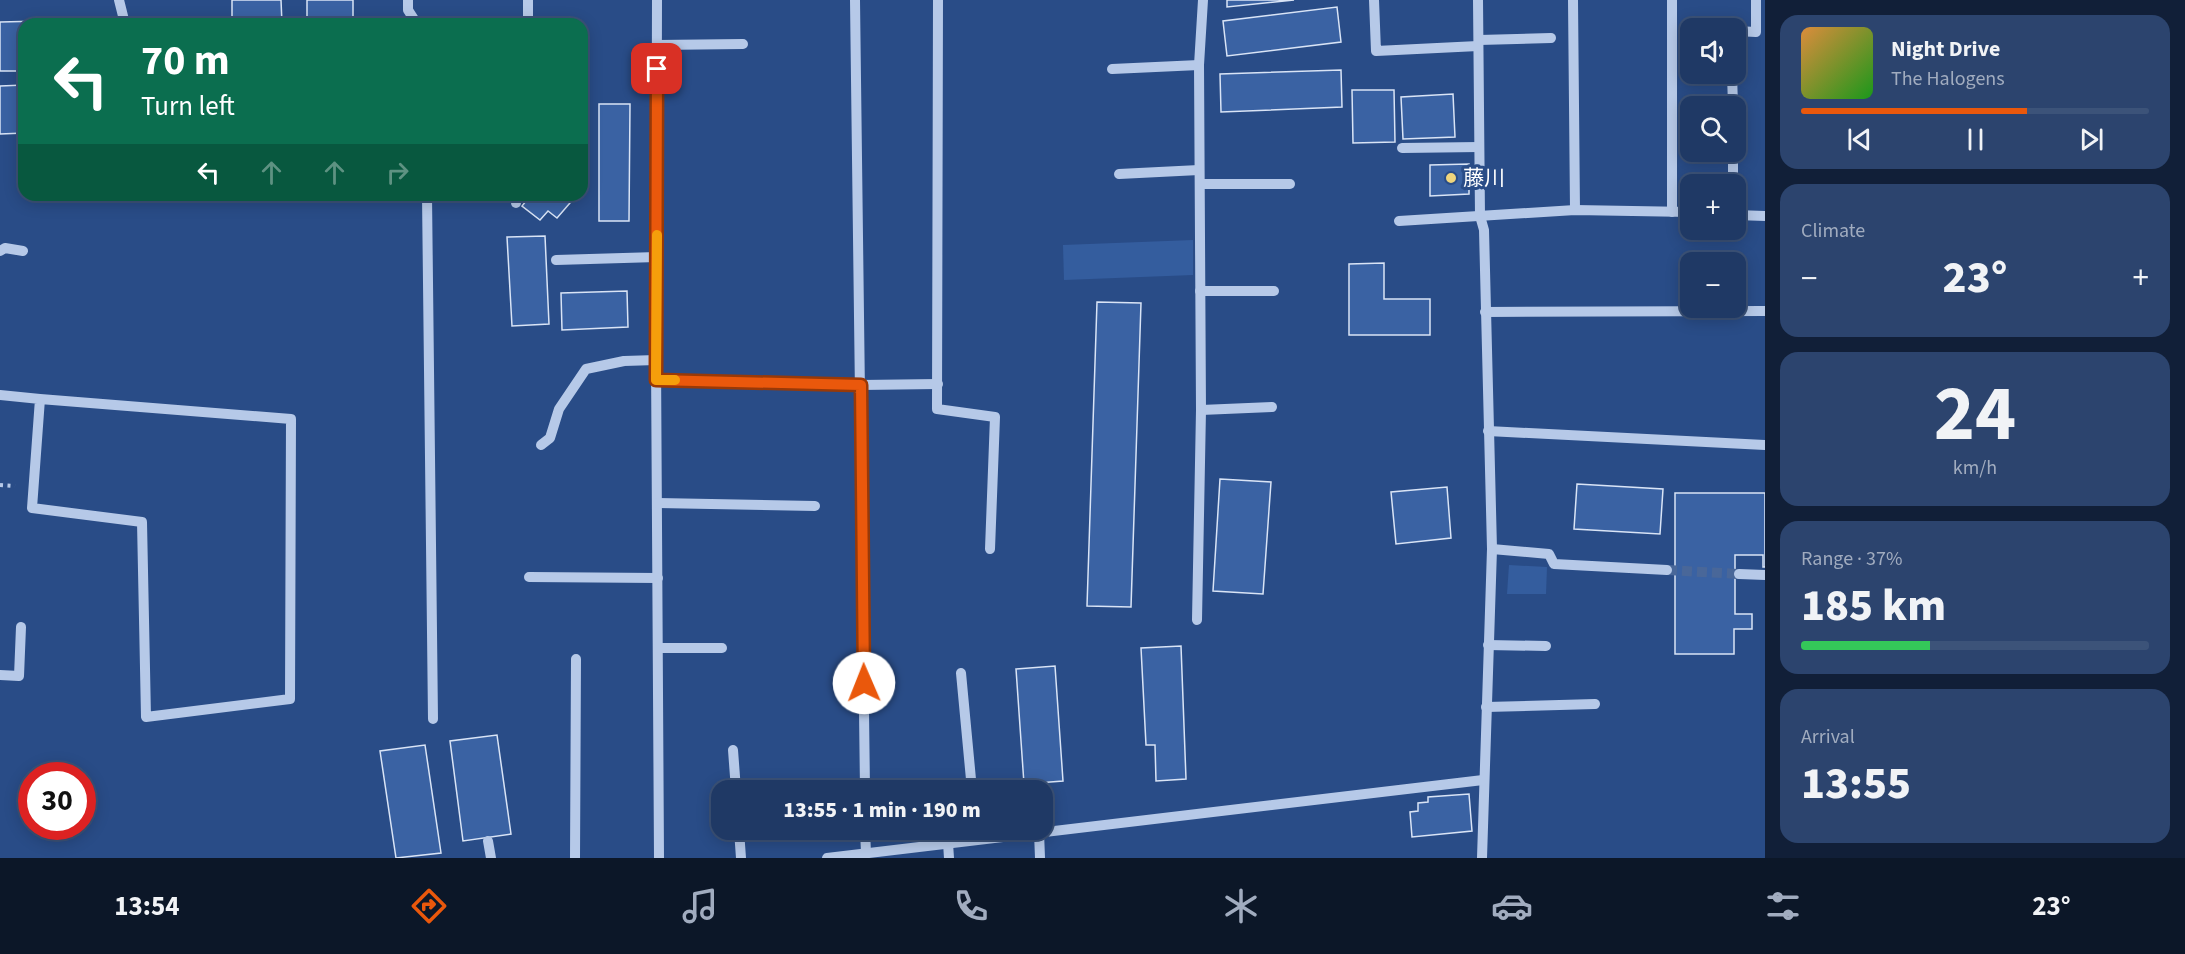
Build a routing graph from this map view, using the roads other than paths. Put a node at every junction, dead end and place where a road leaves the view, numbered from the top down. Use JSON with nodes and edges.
{"nodes":[{"id":1,"x":119,"y":0,"type":"edge"},
{"id":2,"x":408,"y":0,"type":"edge"},
{"id":3,"x":528,"y":0,"type":"edge"},
{"id":4,"x":657,"y":0,"type":"edge"},
{"id":5,"x":855,"y":0,"type":"edge"},
{"id":6,"x":939,"y":0,"type":"edge"},
{"id":7,"x":1203,"y":0,"type":"edge"},
{"id":8,"x":1374,"y":0,"type":"edge"},
{"id":9,"x":1478,"y":0,"type":"edge"},
{"id":10,"x":1572,"y":0,"type":"edge"},
{"id":11,"x":1672,"y":0,"type":"edge"},
{"id":12,"x":1756,"y":0,"type":"edge"},
{"id":13,"x":124,"y":18,"type":"edge"},
{"id":14,"x":413,"y":18,"type":"edge"},
{"id":15,"x":528,"y":18,"type":"edge"},
{"id":16,"x":1746,"y":32,"type":"edge"},
{"id":17,"x":1551,"y":38,"type":"dead end"},
{"id":18,"x":1479,"y":43,"type":"junction"},
{"id":19,"x":743,"y":44,"type":"dead end"},
{"id":20,"x":657,"y":45,"type":"junction"},
{"id":21,"x":1199,"y":65,"type":"junction"},
{"id":22,"x":1112,"y":69,"type":"dead end"},
{"id":23,"x":1479,"y":147,"type":"junction"},
{"id":24,"x":1402,"y":148,"type":"dead end"},
{"id":25,"x":1199,"y":170,"type":"junction"},
{"id":26,"x":1119,"y":174,"type":"dead end"},
{"id":27,"x":1200,"y":184,"type":"junction"},
{"id":28,"x":1290,"y":184,"type":"dead end"},
{"id":29,"x":427,"y":201,"type":"edge"},
{"id":30,"x":1575,"y":210,"type":"junction"},
{"id":31,"x":1672,"y":212,"type":"junction"},
{"id":32,"x":1680,"y":212,"type":"edge"},
{"id":33,"x":1746,"y":215,"type":"edge"},
{"id":34,"x":1480,"y":216,"type":"junction"},
{"id":35,"x":1765,"y":216,"type":"edge"},
{"id":36,"x":1399,"y":221,"type":"dead end"},
{"id":37,"x":0,"y":250,"type":"edge"},
{"id":38,"x":23,"y":251,"type":"dead end"},
{"id":39,"x":657,"y":257,"type":"junction"},
{"id":40,"x":556,"y":260,"type":"dead end"},
{"id":41,"x":1200,"y":291,"type":"junction"},
{"id":42,"x":1274,"y":291,"type":"dead end"},
{"id":43,"x":1765,"y":311,"type":"edge"},
{"id":44,"x":1485,"y":312,"type":"junction"},
{"id":45,"x":656,"y":360,"type":"junction"},
{"id":46,"x":656,"y":380,"type":"junction"},
{"id":47,"x":938,"y":384,"type":"junction"},
{"id":48,"x":861,"y":385,"type":"junction"},
{"id":49,"x":0,"y":395,"type":"edge"},
{"id":50,"x":40,"y":399,"type":"junction"},
{"id":51,"x":1272,"y":407,"type":"dead end"},
{"id":52,"x":1201,"y":410,"type":"junction"},
{"id":53,"x":1488,"y":431,"type":"junction"},
{"id":54,"x":541,"y":445,"type":"dead end"},
{"id":55,"x":1765,"y":445,"type":"edge"},
{"id":56,"x":658,"y":503,"type":"junction"},
{"id":57,"x":815,"y":506,"type":"dead end"},
{"id":58,"x":990,"y":549,"type":"dead end"},
{"id":59,"x":1492,"y":549,"type":"junction"},
{"id":60,"x":1667,"y":570,"type":"tunnel mouth"},
{"id":61,"x":1739,"y":574,"type":"tunnel mouth"},
{"id":62,"x":1765,"y":575,"type":"edge"},
{"id":63,"x":529,"y":577,"type":"dead end"},
{"id":64,"x":658,"y":578,"type":"junction"},
{"id":65,"x":1197,"y":620,"type":"dead end"},
{"id":66,"x":21,"y":627,"type":"dead end"},
{"id":67,"x":1488,"y":645,"type":"junction"},
{"id":68,"x":1546,"y":646,"type":"dead end"},
{"id":69,"x":658,"y":648,"type":"junction"},
{"id":70,"x":722,"y":648,"type":"dead end"},
{"id":71,"x":576,"y":659,"type":"dead end"},
{"id":72,"x":961,"y":673,"type":"dead end"},
{"id":73,"x":0,"y":675,"type":"edge"},
{"id":74,"x":1595,"y":704,"type":"dead end"},
{"id":75,"x":1486,"y":707,"type":"junction"},
{"id":76,"x":433,"y":719,"type":"dead end"},
{"id":77,"x":733,"y":750,"type":"dead end"},
{"id":78,"x":735,"y":780,"type":"edge"},
{"id":79,"x":865,"y":780,"type":"edge"},
{"id":80,"x":971,"y":780,"type":"edge"},
{"id":81,"x":1483,"y":780,"type":"junction"},
{"id":82,"x":1053,"y":830,"type":"edge"},
{"id":83,"x":740,"y":840,"type":"edge"},
{"id":84,"x":866,"y":840,"type":"edge"},
{"id":85,"x":958,"y":840,"type":"edge"},
{"id":86,"x":1039,"y":840,"type":"edge"},
{"id":87,"x":488,"y":841,"type":"dead end"},
{"id":88,"x":948,"y":843,"type":"junction"},
{"id":89,"x":866,"y":853,"type":"junction"},
{"id":90,"x":491,"y":858,"type":"edge"},
{"id":91,"x":575,"y":858,"type":"edge"},
{"id":92,"x":659,"y":858,"type":"edge"},
{"id":93,"x":741,"y":858,"type":"edge"},
{"id":94,"x":830,"y":858,"type":"edge"},
{"id":95,"x":949,"y":858,"type":"edge"},
{"id":96,"x":1040,"y":858,"type":"edge"},
{"id":97,"x":1482,"y":858,"type":"edge"}],
"edges":[{"from":1,"to":13,"type":"street"},
{"from":2,"to":14,"type":"street"},
{"from":3,"to":15,"type":"street"},
{"from":4,"to":20,"type":"street"},
{"from":5,"to":48,"type":"street"},
{"from":6,"to":47,"type":"street"},
{"from":7,"to":21,"type":"street"},
{"from":8,"to":18,"type":"street"},
{"from":9,"to":18,"type":"street"},
{"from":10,"to":30,"type":"street"},
{"from":11,"to":31,"type":"street"},
{"from":12,"to":16,"type":"street"},
{"from":17,"to":18,"type":"street"},
{"from":18,"to":23,"type":"street"},
{"from":19,"to":20,"type":"street"},
{"from":20,"to":39,"type":"street"},
{"from":21,"to":22,"type":"street"},
{"from":21,"to":25,"type":"street"},
{"from":23,"to":24,"type":"street"},
{"from":23,"to":34,"type":"street"},
{"from":25,"to":26,"type":"street"},
{"from":25,"to":27,"type":"street"},
{"from":27,"to":28,"type":"street"},
{"from":27,"to":41,"type":"street"},
{"from":29,"to":76,"type":"street"},
{"from":30,"to":31,"type":"street"},
{"from":30,"to":34,"type":"street"},
{"from":31,"to":32,"type":"street"},
{"from":33,"to":35,"type":"street"},
{"from":34,"to":36,"type":"street"},
{"from":34,"to":44,"type":"street"},
{"from":37,"to":38,"type":"street"},
{"from":39,"to":40,"type":"street"},
{"from":39,"to":45,"type":"street"},
{"from":41,"to":42,"type":"street"},
{"from":41,"to":52,"type":"street"},
{"from":43,"to":44,"type":"street"},
{"from":44,"to":53,"type":"street"},
{"from":45,"to":46,"type":"street"},
{"from":45,"to":54,"type":"street"},
{"from":46,"to":48,"type":"street"},
{"from":46,"to":56,"type":"street"},
{"from":47,"to":48,"type":"street"},
{"from":47,"to":58,"type":"street"},
{"from":48,"to":79,"type":"street"},
{"from":49,"to":50,"type":"street"},
{"from":50,"to":50,"type":"street"},
{"from":51,"to":52,"type":"street"},
{"from":52,"to":65,"type":"street"},
{"from":53,"to":55,"type":"street"},
{"from":53,"to":59,"type":"street"},
{"from":56,"to":57,"type":"street"},
{"from":56,"to":64,"type":"street"},
{"from":59,"to":60,"type":"street"},
{"from":59,"to":67,"type":"street"},
{"from":61,"to":62,"type":"street"},
{"from":63,"to":64,"type":"street"},
{"from":64,"to":69,"type":"street"},
{"from":66,"to":73,"type":"street"},
{"from":67,"to":68,"type":"street"},
{"from":67,"to":75,"type":"street"},
{"from":69,"to":70,"type":"street"},
{"from":69,"to":92,"type":"street"},
{"from":71,"to":91,"type":"street"},
{"from":72,"to":80,"type":"street"},
{"from":74,"to":75,"type":"street"},
{"from":75,"to":81,"type":"street"},
{"from":77,"to":78,"type":"street"},
{"from":81,"to":82,"type":"street"},
{"from":81,"to":97,"type":"street"},
{"from":83,"to":93,"type":"street"},
{"from":84,"to":89,"type":"street"},
{"from":85,"to":88,"type":"street"},
{"from":86,"to":96,"type":"street"},
{"from":87,"to":90,"type":"street"},
{"from":88,"to":89,"type":"street"},
{"from":88,"to":95,"type":"street"},
{"from":89,"to":94,"type":"street"}]}
